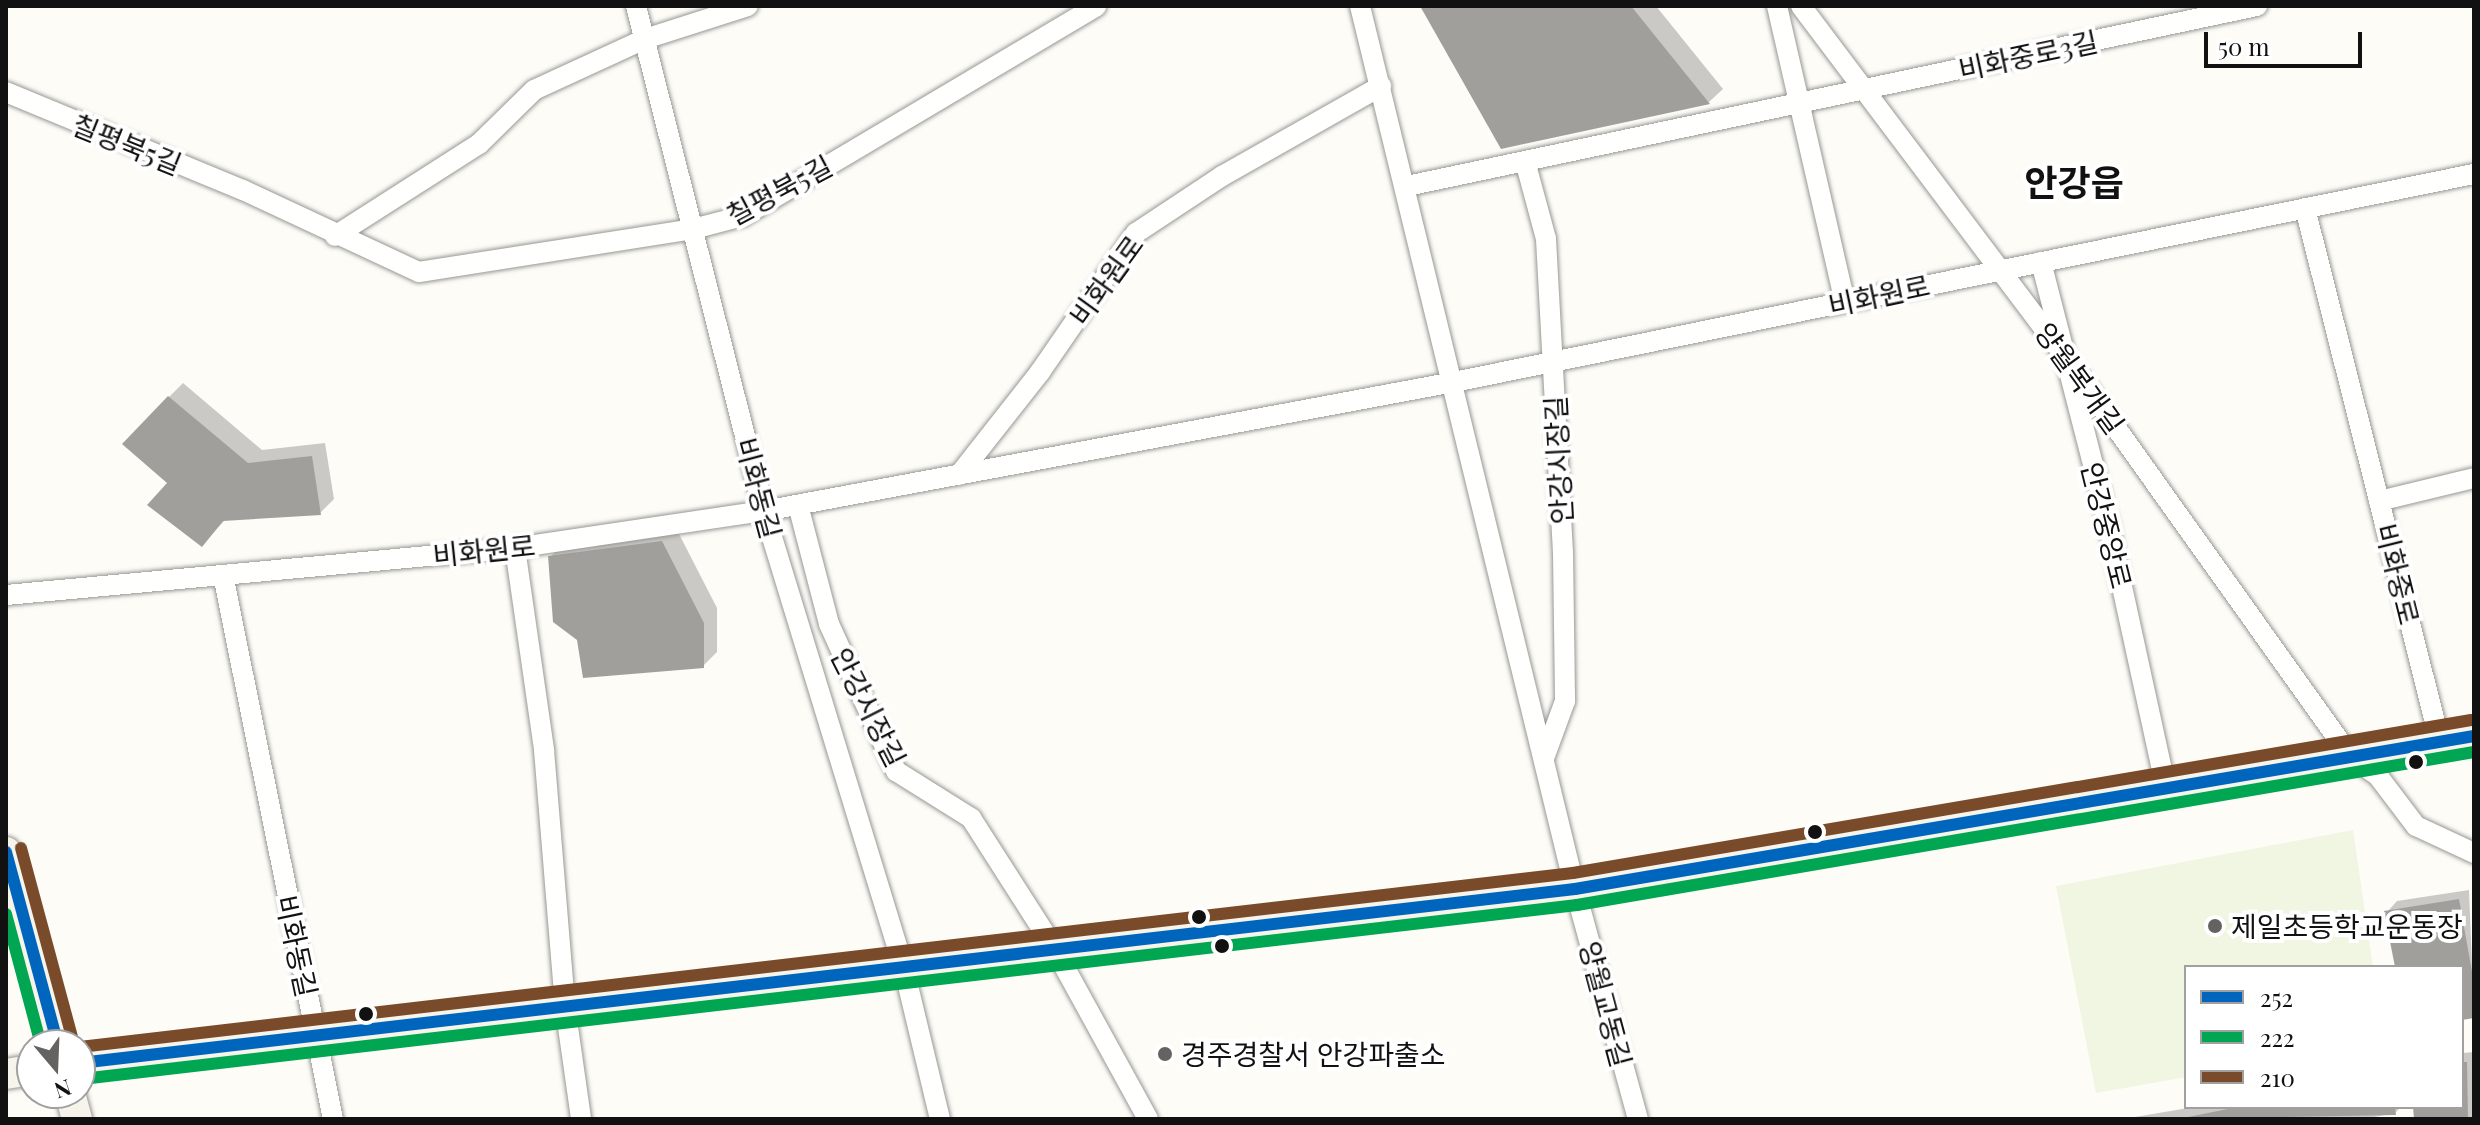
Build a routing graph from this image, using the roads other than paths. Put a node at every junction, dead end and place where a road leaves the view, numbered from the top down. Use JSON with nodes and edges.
{"nodes":[{"id":1,"x":636,"y":6,"type":"edge"},
{"id":2,"x":748,"y":6,"type":"edge"},
{"id":3,"x":1096,"y":6,"type":"edge"},
{"id":4,"x":1360,"y":6,"type":"edge"},
{"id":5,"x":1777,"y":6,"type":"edge"},
{"id":6,"x":1801,"y":6,"type":"edge"},
{"id":7,"x":2257,"y":6,"type":"edge"},
{"id":8,"x":645,"y":39,"type":"junction"},
{"id":9,"x":1381,"y":86,"type":"junction"},
{"id":10,"x":1868,"y":88,"type":"junction"},
{"id":11,"x":6,"y":92,"type":"edge"},
{"id":12,"x":1798,"y":103,"type":"junction"},
{"id":13,"x":1525,"y":161,"type":"junction"},
{"id":14,"x":2474,"y":174,"type":"edge"},
{"id":15,"x":1407,"y":186,"type":"junction"},
{"id":16,"x":2305,"y":208,"type":"junction"},
{"id":17,"x":693,"y":229,"type":"junction"},
{"id":18,"x":335,"y":236,"type":"junction"},
{"id":19,"x":2041,"y":262,"type":"junction"},
{"id":20,"x":1999,"y":271,"type":"junction"},
{"id":21,"x":1845,"y":302,"type":"junction"},
{"id":22,"x":2062,"y":352,"type":"junction"},
{"id":23,"x":1553,"y":362,"type":"junction"},
{"id":24,"x":1454,"y":382,"type":"junction"},
{"id":25,"x":959,"y":475,"type":"junction"},
{"id":26,"x":2474,"y":478,"type":"edge"},
{"id":27,"x":2379,"y":501,"type":"junction"},
{"id":28,"x":798,"y":505,"type":"junction"},
{"id":29,"x":764,"y":511,"type":"junction"},
{"id":30,"x":515,"y":548,"type":"junction"},
{"id":31,"x":223,"y":575,"type":"junction"},
{"id":32,"x":6,"y":595,"type":"edge"},
{"id":33,"x":2474,"y":736,"type":"edge"},
{"id":34,"x":2440,"y":742,"type":"junction"},
{"id":35,"x":2351,"y":757,"type":"junction"},
{"id":36,"x":1544,"y":758,"type":"junction"},
{"id":37,"x":2166,"y":788,"type":"junction"},
{"id":38,"x":6,"y":852,"type":"edge"},
{"id":39,"x":2474,"y":853,"type":"edge"},
{"id":40,"x":1575,"y":889,"type":"junction"},
{"id":41,"x":1054,"y":948,"type":"junction"},
{"id":42,"x":903,"y":965,"type":"junction"},
{"id":43,"x":565,"y":1006,"type":"junction"},
{"id":44,"x":54,"y":1029,"type":"edge"},
{"id":45,"x":316,"y":1035,"type":"junction"},
{"id":46,"x":96,"y":1061,"type":"edge"},
{"id":47,"x":333,"y":1119,"type":"edge"},
{"id":48,"x":581,"y":1119,"type":"edge"},
{"id":49,"x":940,"y":1119,"type":"edge"},
{"id":50,"x":1148,"y":1119,"type":"edge"},
{"id":51,"x":1638,"y":1119,"type":"edge"}],
"edges":[{"from":1,"to":8,"type":"street","name":"비화동길"},
{"from":2,"to":8,"type":"street"},
{"from":3,"to":17,"type":"street","name":"칠평북5길"},
{"from":4,"to":9,"type":"street"},
{"from":5,"to":12,"type":"street"},
{"from":6,"to":10,"type":"street","name":"양월복개길"},
{"from":7,"to":10,"type":"street","name":"비화중로3길"},
{"from":8,"to":17,"type":"street","name":"비화동길"},
{"from":8,"to":18,"type":"street"},
{"from":9,"to":15,"type":"street"},
{"from":9,"to":25,"type":"street","name":"비화원로"},
{"from":10,"to":12,"type":"street","name":"비화중로3길"},
{"from":10,"to":20,"type":"street","name":"양월복개길"},
{"from":11,"to":18,"type":"street","name":"칠평북5길"},
{"from":12,"to":13,"type":"street","name":"비화중로3길"},
{"from":12,"to":21,"type":"street"},
{"from":13,"to":15,"type":"street","name":"비화중로3길"},
{"from":13,"to":23,"type":"street","name":"안강시장길"},
{"from":14,"to":16,"type":"street","name":"비화원로"},
{"from":15,"to":24,"type":"street"},
{"from":16,"to":19,"type":"street","name":"비화원로"},
{"from":16,"to":27,"type":"street"},
{"from":17,"to":18,"type":"street","name":"칠평북5길"},
{"from":17,"to":29,"type":"street","name":"비화동길"},
{"from":19,"to":20,"type":"street","name":"비화원로"},
{"from":19,"to":22,"type":"street","name":"안강중앙로"},
{"from":20,"to":21,"type":"street","name":"비화원로"},
{"from":20,"to":22,"type":"street","name":"양월복개길"},
{"from":21,"to":23,"type":"street","name":"비화원로"},
{"from":22,"to":35,"type":"street","name":"양월복개길"},
{"from":22,"to":37,"type":"street","name":"안강중앙로"},
{"from":23,"to":24,"type":"street","name":"비화원로"},
{"from":23,"to":36,"type":"street","name":"안강시장길"},
{"from":24,"to":25,"type":"street","name":"비화원로"},
{"from":24,"to":36,"type":"street"},
{"from":25,"to":28,"type":"street","name":"비화원로"},
{"from":26,"to":27,"type":"street","name":"비화중로"},
{"from":27,"to":34,"type":"street","name":"비화중로"},
{"from":28,"to":29,"type":"street","name":"비화원로"},
{"from":28,"to":41,"type":"street","name":"안강시장길"},
{"from":29,"to":30,"type":"street","name":"비화원로"},
{"from":29,"to":42,"type":"street","name":"비화동길"},
{"from":30,"to":31,"type":"street","name":"비화원로"},
{"from":30,"to":43,"type":"street"},
{"from":31,"to":32,"type":"street","name":"비화원로"},
{"from":31,"to":45,"type":"street","name":"비화동길"},
{"from":33,"to":34,"type":"main road"},
{"from":34,"to":35,"type":"main road"},
{"from":35,"to":37,"type":"main road"},
{"from":35,"to":39,"type":"street","name":"양월복개길"},
{"from":36,"to":40,"type":"street"},
{"from":37,"to":40,"type":"main road"},
{"from":38,"to":44,"type":"main road"},
{"from":40,"to":41,"type":"main road"},
{"from":40,"to":51,"type":"street","name":"양월교동길"},
{"from":41,"to":42,"type":"main road"},
{"from":41,"to":50,"type":"street","name":"안강시장길"},
{"from":42,"to":43,"type":"main road"},
{"from":42,"to":49,"type":"street","name":"비화동길"},
{"from":43,"to":45,"type":"main road"},
{"from":43,"to":48,"type":"street"},
{"from":45,"to":46,"type":"main road"},
{"from":45,"to":47,"type":"street","name":"비화동길"}]}
